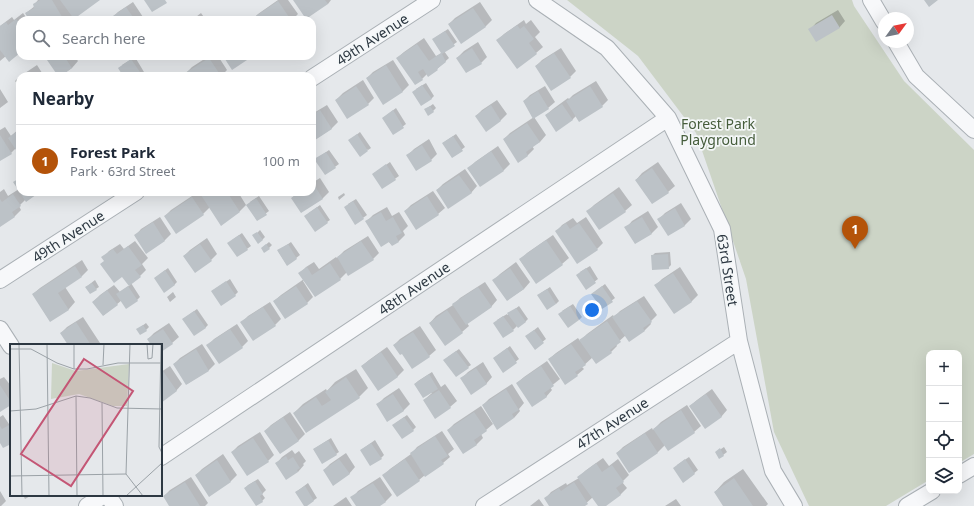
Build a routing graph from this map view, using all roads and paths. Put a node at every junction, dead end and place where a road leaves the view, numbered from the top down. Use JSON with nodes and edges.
{"nodes":[{"id":1,"x":432,"y":0,"type":"edge"},
{"id":2,"x":537,"y":0,"type":"edge"},
{"id":3,"x":871,"y":0,"type":"edge"},
{"id":4,"x":878,"y":12,"type":"edge"},
{"id":5,"x":900,"y":48,"type":"edge"},
{"id":6,"x":316,"y":75,"type":"edge"},
{"id":7,"x":668,"y":118,"type":"junction"},
{"id":8,"x":974,"y":130,"type":"edge"},
{"id":9,"x":130,"y":196,"type":"edge"},
{"id":10,"x":0,"y":280,"type":"edge"},
{"id":11,"x":0,"y":329,"type":"edge"},
{"id":12,"x":739,"y":341,"type":"junction"},
{"id":13,"x":10,"y":344,"type":"edge"},
{"id":14,"x":162,"y":456,"type":"edge"},
{"id":15,"x":974,"y":466,"type":"edge"},
{"id":16,"x":962,"y":473,"type":"edge"},
{"id":17,"x":927,"y":494,"type":"edge"},
{"id":18,"x":104,"y":496,"type":"edge"},
{"id":19,"x":107,"y":496,"type":"edge"},
{"id":20,"x":87,"y":506,"type":"edge"},
{"id":21,"x":115,"y":506,"type":"edge"},
{"id":22,"x":484,"y":506,"type":"edge"},
{"id":23,"x":794,"y":506,"type":"edge"},
{"id":24,"x":907,"y":506,"type":"edge"}],
"edges":[{"from":1,"to":6,"type":"street","name":"49th Avenue"},
{"from":2,"to":7,"type":"street","name":"63rd Street"},
{"from":3,"to":4,"type":"street"},
{"from":5,"to":8,"type":"street"},
{"from":7,"to":12,"type":"street","name":"63rd Street"},
{"from":7,"to":14,"type":"street","name":"48th Avenue"},
{"from":9,"to":10,"type":"street","name":"49th Avenue"},
{"from":11,"to":13,"type":"street"},
{"from":12,"to":22,"type":"street","name":"47th Avenue"},
{"from":12,"to":23,"type":"street","name":"63rd Street"},
{"from":15,"to":16,"type":"street"},
{"from":17,"to":24,"type":"street"},
{"from":18,"to":20,"type":"street"},
{"from":19,"to":21,"type":"street"}]}
